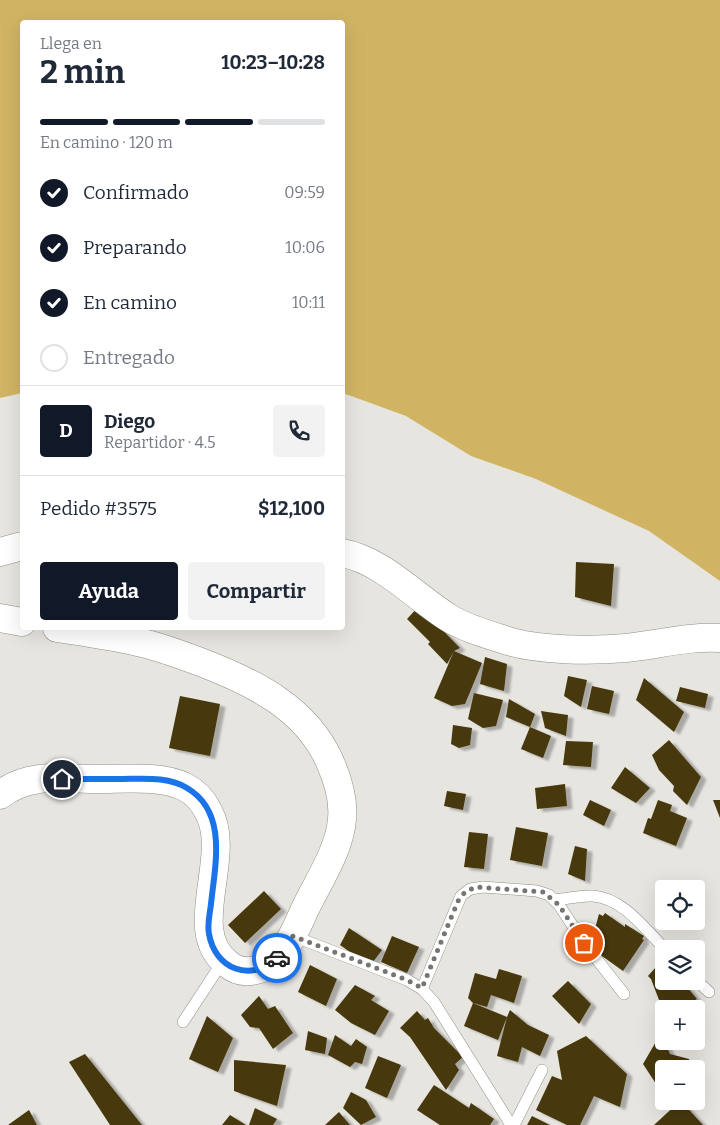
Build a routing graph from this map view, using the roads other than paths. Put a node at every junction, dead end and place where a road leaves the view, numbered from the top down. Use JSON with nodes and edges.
{"nodes":[{"id":1,"x":20,"y":547,"type":"edge"},
{"id":2,"x":0,"y":552,"type":"edge"},
{"id":3,"x":345,"y":554,"type":"edge"},
{"id":4,"x":0,"y":618,"type":"edge"},
{"id":5,"x":20,"y":622,"type":"edge"},
{"id":6,"x":68,"y":630,"type":"edge"},
{"id":7,"x":720,"y":638,"type":"edge"},
{"id":8,"x":0,"y":795,"type":"edge"},
{"id":9,"x":554,"y":900,"type":"junction"},
{"id":10,"x":293,"y":936,"type":"junction"},
{"id":11,"x":655,"y":940,"type":"edge"},
{"id":12,"x":224,"y":961,"type":"junction"},
{"id":13,"x":422,"y":988,"type":"junction"},
{"id":14,"x":705,"y":988,"type":"edge"},
{"id":15,"x":709,"y":992,"type":"dead end"},
{"id":16,"x":624,"y":994,"type":"dead end"},
{"id":17,"x":183,"y":1022,"type":"dead end"},
{"id":18,"x":542,"y":1070,"type":"dead end"},
{"id":19,"x":513,"y":1125,"type":"edge"}],
"edges":[{"from":1,"to":2,"type":"street"},
{"from":3,"to":7,"type":"street"},
{"from":4,"to":5,"type":"street"},
{"from":6,"to":10,"type":"street"},
{"from":8,"to":12,"type":"street"},
{"from":9,"to":11,"type":"lane"},
{"from":9,"to":13,"type":"lane"},
{"from":9,"to":16,"type":"lane"},
{"from":10,"to":12,"type":"street"},
{"from":10,"to":13,"type":"lane"},
{"from":12,"to":17,"type":"lane"},
{"from":13,"to":19,"type":"lane"},
{"from":14,"to":15,"type":"lane"},
{"from":18,"to":19,"type":"lane"}]}
